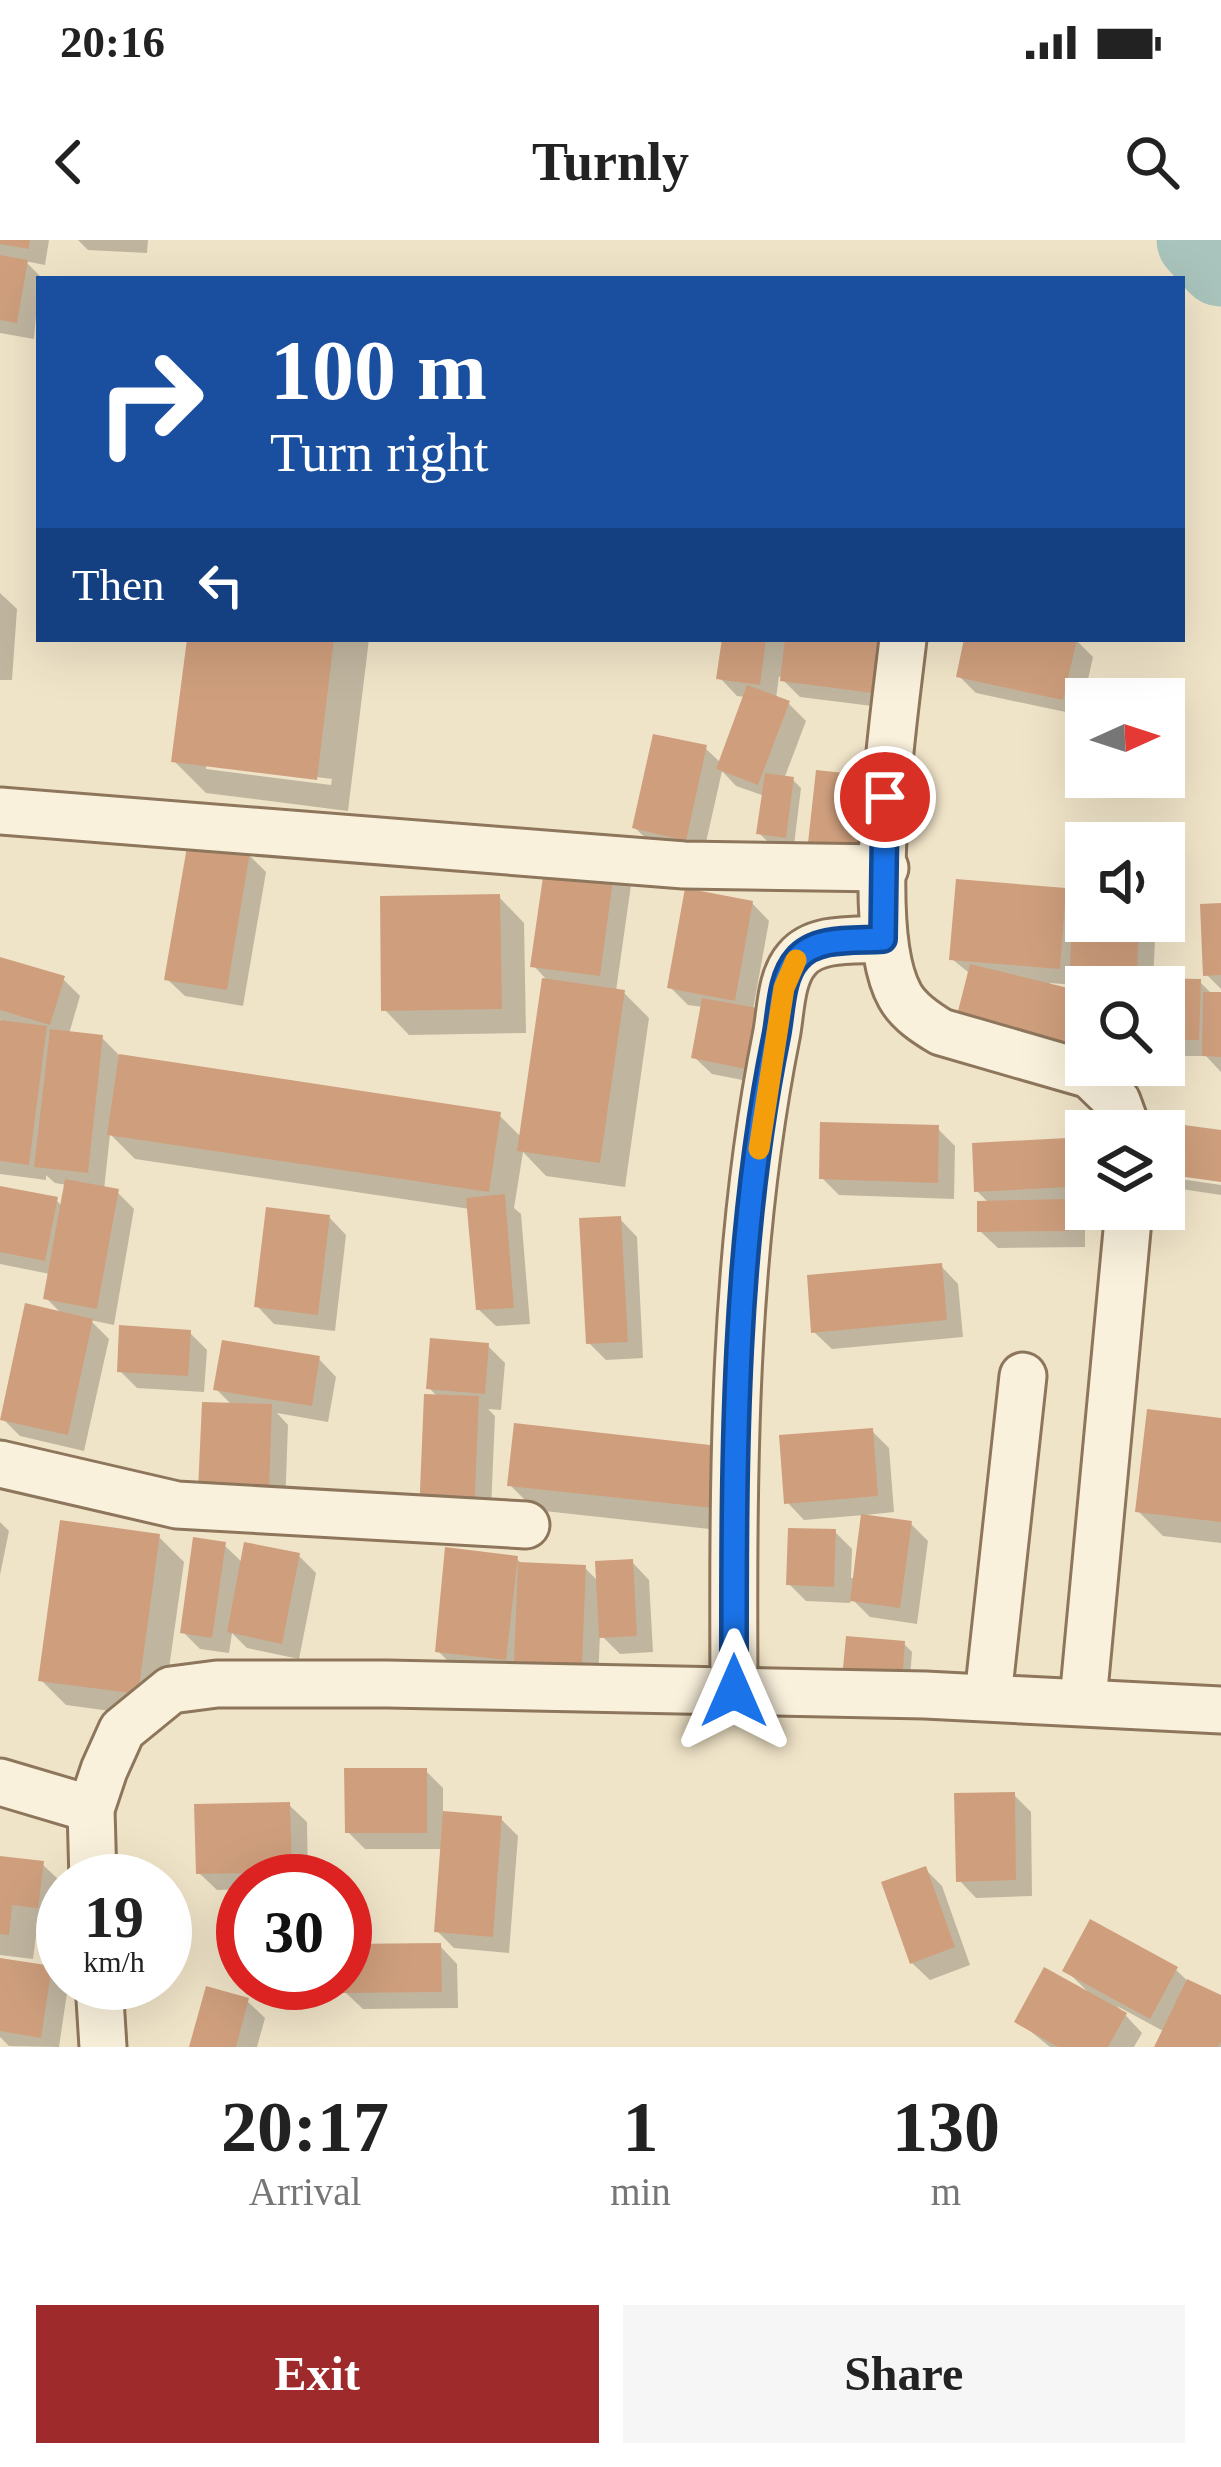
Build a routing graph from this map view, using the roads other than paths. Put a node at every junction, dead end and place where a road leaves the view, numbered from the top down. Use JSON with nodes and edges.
{"nodes":[{"id":1,"x":903,"y":642,"type":"edge"},
{"id":2,"x":0,"y":811,"type":"edge"},
{"id":3,"x":885,"y":868,"type":"junction"},
{"id":4,"x":883,"y":939,"type":"junction"},
{"id":5,"x":1121,"y":1110,"type":"edge"},
{"id":6,"x":1128,"y":1230,"type":"edge"},
{"id":7,"x":1023,"y":1376,"type":"dead end"},
{"id":8,"x":0,"y":1464,"type":"edge"},
{"id":9,"x":526,"y":1525,"type":"dead end"},
{"id":10,"x":734,"y":1691,"type":"junction"},
{"id":11,"x":988,"y":1697,"type":"junction"},
{"id":12,"x":1083,"y":1701,"type":"junction"},
{"id":13,"x":1221,"y":1710,"type":"edge"},
{"id":14,"x":0,"y":1782,"type":"edge"},
{"id":15,"x":91,"y":1809,"type":"junction"},
{"id":16,"x":92,"y":1854,"type":"edge"},
{"id":17,"x":101,"y":2010,"type":"edge"},
{"id":18,"x":103,"y":2047,"type":"edge"}],
"edges":[{"from":1,"to":3,"type":"street"},
{"from":2,"to":3,"type":"street"},
{"from":3,"to":4,"type":"street"},
{"from":4,"to":5,"type":"street"},
{"from":4,"to":10,"type":"street"},
{"from":6,"to":12,"type":"street"},
{"from":7,"to":11,"type":"street"},
{"from":8,"to":9,"type":"street"},
{"from":10,"to":11,"type":"street"},
{"from":10,"to":15,"type":"street"},
{"from":11,"to":12,"type":"street"},
{"from":12,"to":13,"type":"street"},
{"from":14,"to":15,"type":"street"},
{"from":15,"to":16,"type":"street"},
{"from":17,"to":18,"type":"street"}]}
